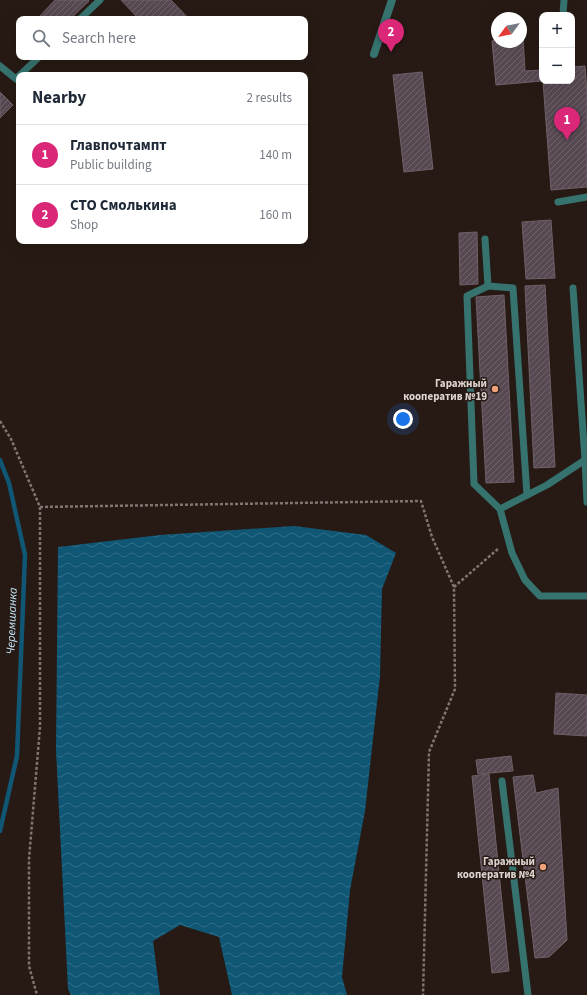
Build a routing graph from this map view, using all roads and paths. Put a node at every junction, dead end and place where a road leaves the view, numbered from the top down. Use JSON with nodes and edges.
{"nodes":[{"id":1,"x":100,"y":0,"type":"edge"},
{"id":2,"x":392,"y":0,"type":"edge"},
{"id":3,"x":564,"y":0,"type":"edge"},
{"id":4,"x":563,"y":12,"type":"edge"},
{"id":5,"x":83,"y":16,"type":"edge"},
{"id":6,"x":374,"y":54,"type":"dead end"},
{"id":7,"x":36,"y":60,"type":"edge"},
{"id":8,"x":0,"y":66,"type":"edge"},
{"id":9,"x":24,"y":72,"type":"edge"},
{"id":10,"x":16,"y":79,"type":"edge"},
{"id":11,"x":587,"y":197,"type":"edge"},
{"id":12,"x":558,"y":202,"type":"dead end"},
{"id":13,"x":485,"y":239,"type":"dead end"},
{"id":14,"x":488,"y":286,"type":"junction"},
{"id":15,"x":573,"y":288,"type":"dead end"},
{"id":16,"x":0,"y":421,"type":"edge"},
{"id":17,"x":586,"y":459,"type":"edge"},
{"id":18,"x":527,"y":495,"type":"junction"},
{"id":19,"x":587,"y":502,"type":"edge"},
{"id":20,"x":40,"y":507,"type":"junction"},
{"id":21,"x":500,"y":508,"type":"junction"},
{"id":22,"x":508,"y":540,"type":"junction"},
{"id":23,"x":454,"y":587,"type":"junction"},
{"id":24,"x":587,"y":596,"type":"edge"},
{"id":25,"x":502,"y":781,"type":"dead end"},
{"id":26,"x":37,"y":995,"type":"edge"},
{"id":27,"x":423,"y":995,"type":"edge"},
{"id":28,"x":528,"y":995,"type":"edge"}],
"edges":[{"from":1,"to":5,"type":"lane"},
{"from":2,"to":6,"type":"street"},
{"from":3,"to":4,"type":"lane"},
{"from":7,"to":9,"type":"lane"},
{"from":8,"to":10,"type":"lane"},
{"from":11,"to":12,"type":"lane"},
{"from":13,"to":14,"type":"lane"},
{"from":14,"to":18,"type":"lane"},
{"from":14,"to":21,"type":"lane"},
{"from":15,"to":17,"type":"lane"},
{"from":16,"to":20,"type":"path"},
{"from":17,"to":18,"type":"lane"},
{"from":17,"to":19,"type":"lane"},
{"from":18,"to":21,"type":"lane"},
{"from":20,"to":23,"type":"path"},
{"from":20,"to":26,"type":"path"},
{"from":21,"to":22,"type":"lane"},
{"from":22,"to":23,"type":"path"},
{"from":22,"to":24,"type":"lane"},
{"from":23,"to":27,"type":"path"},
{"from":25,"to":28,"type":"lane"}]}
